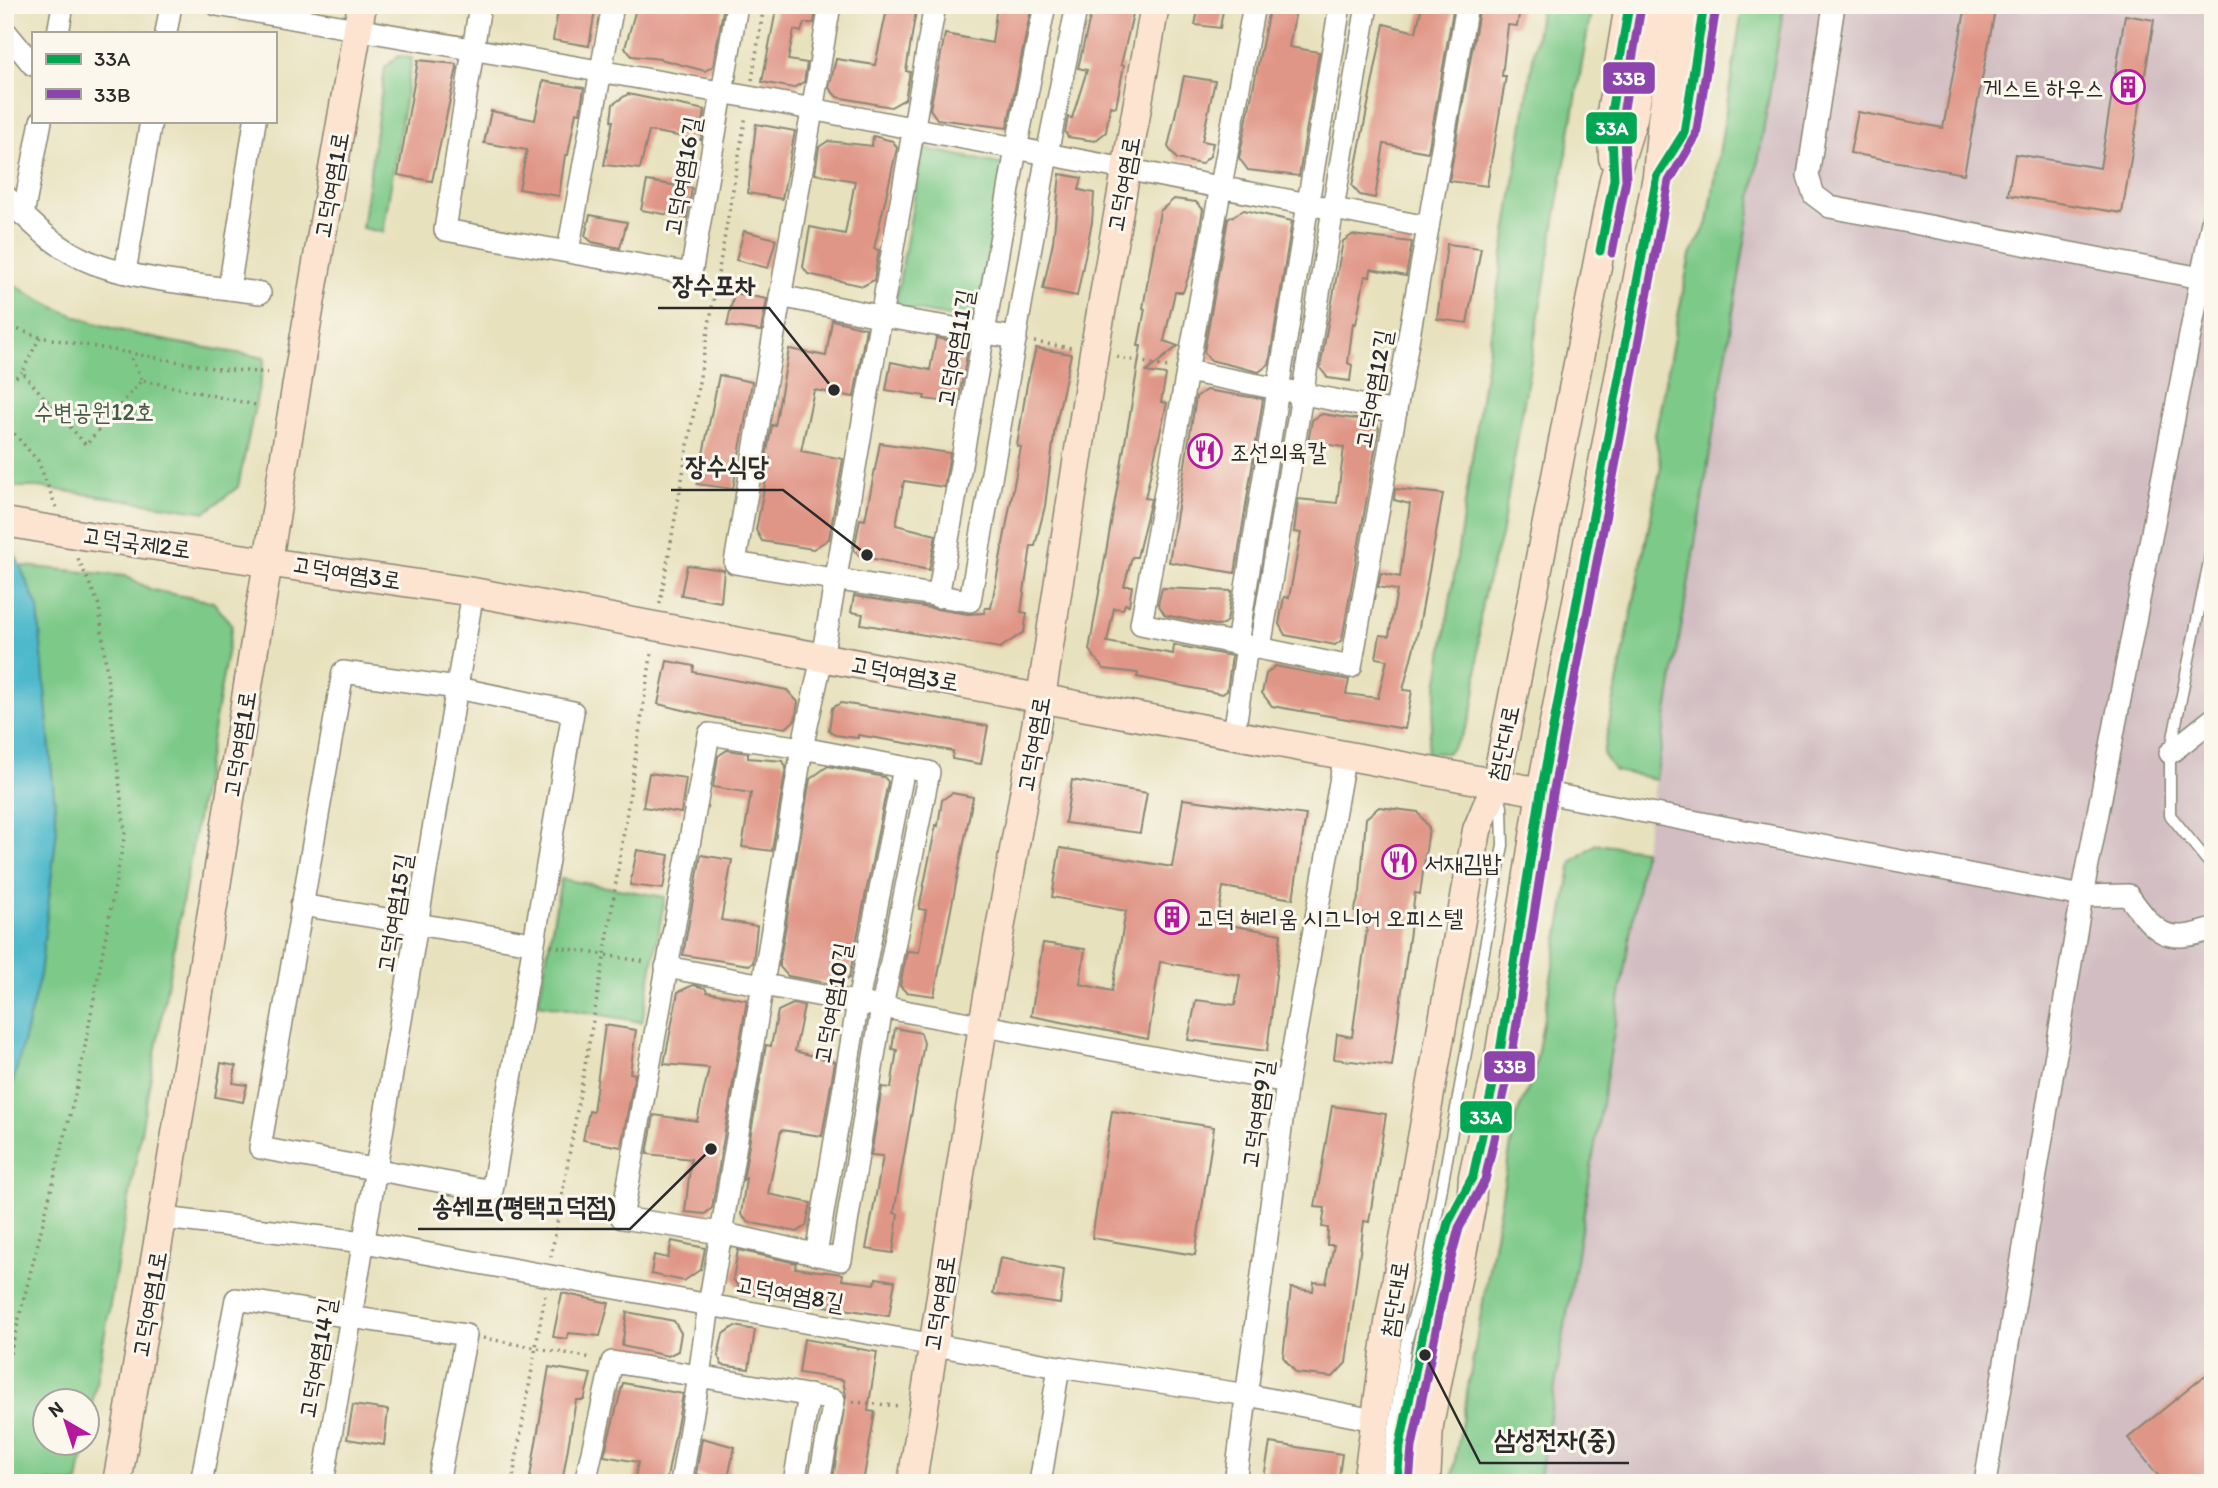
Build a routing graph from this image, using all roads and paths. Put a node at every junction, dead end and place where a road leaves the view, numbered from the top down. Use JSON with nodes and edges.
{"nodes":[{"id":1,"x":63,"y":5,"type":"edge"},
{"id":2,"x":171,"y":5,"type":"edge"},
{"id":3,"x":217,"y":5,"type":"edge"},
{"id":4,"x":480,"y":5,"type":"edge"},
{"id":5,"x":613,"y":5,"type":"edge"},
{"id":6,"x":737,"y":5,"type":"edge"},
{"id":7,"x":764,"y":5,"type":"edge"},
{"id":8,"x":830,"y":5,"type":"edge"},
{"id":9,"x":935,"y":5,"type":"edge"},
{"id":10,"x":1045,"y":5,"type":"edge"},
{"id":11,"x":1077,"y":5,"type":"edge"},
{"id":12,"x":1156,"y":5,"type":"edge"},
{"id":13,"x":1254,"y":5,"type":"edge"},
{"id":14,"x":1340,"y":5,"type":"edge"},
{"id":15,"x":1367,"y":5,"type":"edge"},
{"id":16,"x":1467,"y":5,"type":"edge"},
{"id":17,"x":1629,"y":5,"type":"edge"},
{"id":18,"x":1653,"y":5,"type":"edge"},
{"id":19,"x":1680,"y":5,"type":"edge"},
{"id":20,"x":1704,"y":5,"type":"edge"},
{"id":21,"x":1834,"y":5,"type":"edge"},
{"id":22,"x":359,"y":17,"type":"edge"},
{"id":23,"x":271,"y":18,"type":"edge"},
{"id":24,"x":5,"y":31,"type":"edge"},
{"id":25,"x":58,"y":32,"type":"edge"},
{"id":26,"x":166,"y":32,"type":"edge"},
{"id":27,"x":473,"y":48,"type":"junction"},
{"id":28,"x":32,"y":64,"type":"edge"},
{"id":29,"x":601,"y":72,"type":"junction"},
{"id":30,"x":724,"y":93,"type":"junction"},
{"id":31,"x":749,"y":97,"type":"junction"},
{"id":32,"x":812,"y":110,"type":"junction"},
{"id":33,"x":41,"y":122,"type":"edge"},
{"id":34,"x":151,"y":122,"type":"edge"},
{"id":35,"x":255,"y":122,"type":"edge"},
{"id":36,"x":914,"y":129,"type":"junction"},
{"id":37,"x":1016,"y":149,"type":"junction"},
{"id":38,"x":1047,"y":154,"type":"junction"},
{"id":39,"x":1126,"y":170,"type":"junction"},
{"id":40,"x":1657,"y":176,"type":"junction"},
{"id":41,"x":1614,"y":179,"type":"junction"},
{"id":42,"x":1220,"y":188,"type":"junction"},
{"id":43,"x":5,"y":195,"type":"edge"},
{"id":44,"x":1308,"y":202,"type":"junction"},
{"id":45,"x":1333,"y":209,"type":"junction"},
{"id":46,"x":23,"y":215,"type":"junction"},
{"id":47,"x":2213,"y":217,"type":"edge"},
{"id":48,"x":1428,"y":227,"type":"junction"},
{"id":49,"x":568,"y":251,"type":"junction"},
{"id":50,"x":125,"y":272,"type":"junction"},
{"id":51,"x":2201,"y":278,"type":"junction"},
{"id":52,"x":229,"y":289,"type":"junction"},
{"id":53,"x":260,"y":293,"type":"dead end"},
{"id":54,"x":780,"y":296,"type":"junction"},
{"id":55,"x":879,"y":316,"type":"junction"},
{"id":56,"x":5,"y":325,"type":"edge"},
{"id":57,"x":984,"y":333,"type":"junction"},
{"id":58,"x":40,"y":337,"type":"junction"},
{"id":59,"x":1016,"y":338,"type":"junction"},
{"id":60,"x":128,"y":352,"type":"junction"},
{"id":61,"x":1187,"y":371,"type":"junction"},
{"id":62,"x":22,"y":372,"type":"junction"},
{"id":63,"x":272,"y":373,"type":"dead end"},
{"id":64,"x":142,"y":380,"type":"junction"},
{"id":65,"x":5,"y":386,"type":"edge"},
{"id":66,"x":1278,"y":387,"type":"junction"},
{"id":67,"x":1303,"y":393,"type":"junction"},
{"id":68,"x":260,"y":406,"type":"dead end"},
{"id":69,"x":1396,"y":412,"type":"junction"},
{"id":70,"x":5,"y":423,"type":"edge"},
{"id":71,"x":57,"y":509,"type":"dead end"},
{"id":72,"x":5,"y":522,"type":"edge"},
{"id":73,"x":80,"y":540,"type":"junction"},
{"id":74,"x":2213,"y":542,"type":"edge"},
{"id":75,"x":268,"y":560,"type":"junction"},
{"id":76,"x":835,"y":579,"type":"junction"},
{"id":77,"x":473,"y":592,"type":"junction"},
{"id":78,"x":938,"y":597,"type":"junction"},
{"id":79,"x":656,"y":627,"type":"junction"},
{"id":80,"x":1248,"y":646,"type":"junction"},
{"id":81,"x":822,"y":658,"type":"junction"},
{"id":82,"x":457,"y":688,"type":"junction"},
{"id":83,"x":1041,"y":698,"type":"junction"},
{"id":84,"x":2213,"y":719,"type":"edge"},
{"id":85,"x":1234,"y":734,"type":"junction"},
{"id":86,"x":802,"y":748,"type":"junction"},
{"id":87,"x":2170,"y":753,"type":"junction"},
{"id":88,"x":1345,"y":754,"type":"junction"},
{"id":89,"x":904,"y":768,"type":"junction"},
{"id":90,"x":1496,"y":784,"type":"junction"},
{"id":91,"x":1541,"y":792,"type":"junction"},
{"id":92,"x":2213,"y":868,"type":"edge"},
{"id":93,"x":2082,"y":896,"type":"junction"},
{"id":94,"x":301,"y":905,"type":"junction"},
{"id":95,"x":419,"y":925,"type":"junction"},
{"id":96,"x":2213,"y":929,"type":"edge"},
{"id":97,"x":532,"y":943,"type":"junction"},
{"id":98,"x":605,"y":953,"type":"junction"},
{"id":99,"x":666,"y":967,"type":"junction"},
{"id":100,"x":764,"y":985,"type":"junction"},
{"id":101,"x":858,"y":1002,"type":"junction"},
{"id":102,"x":882,"y":1007,"type":"junction"},
{"id":103,"x":983,"y":1026,"type":"junction"},
{"id":104,"x":1287,"y":1082,"type":"junction"},
{"id":105,"x":376,"y":1170,"type":"junction"},
{"id":106,"x":1473,"y":1176,"type":"junction"},
{"id":107,"x":164,"y":1218,"type":"junction"},
{"id":108,"x":721,"y":1233,"type":"junction"},
{"id":109,"x":364,"y":1242,"type":"junction"},
{"id":110,"x":816,"y":1255,"type":"junction"},
{"id":111,"x":548,"y":1275,"type":"junction"},
{"id":112,"x":709,"y":1306,"type":"junction"},
{"id":113,"x":350,"y":1315,"type":"junction"},
{"id":114,"x":466,"y":1335,"type":"junction"},
{"id":115,"x":1406,"y":1343,"type":"junction"},
{"id":116,"x":932,"y":1345,"type":"junction"},
{"id":117,"x":537,"y":1347,"type":"junction"},
{"id":118,"x":611,"y":1362,"type":"junction"},
{"id":119,"x":1059,"y":1367,"type":"junction"},
{"id":120,"x":5,"y":1374,"type":"edge"},
{"id":121,"x":699,"y":1376,"type":"junction"},
{"id":122,"x":1380,"y":1390,"type":"junction"},
{"id":123,"x":809,"y":1395,"type":"junction"},
{"id":124,"x":1248,"y":1395,"type":"junction"},
{"id":125,"x":834,"y":1400,"type":"junction"},
{"id":126,"x":900,"y":1406,"type":"dead end"},
{"id":127,"x":1382,"y":1431,"type":"junction"},
{"id":128,"x":117,"y":1483,"type":"edge"},
{"id":129,"x":201,"y":1483,"type":"edge"},
{"id":130,"x":323,"y":1483,"type":"edge"},
{"id":131,"x":438,"y":1483,"type":"edge"},
{"id":132,"x":512,"y":1483,"type":"edge"},
{"id":133,"x":585,"y":1483,"type":"edge"},
{"id":134,"x":681,"y":1483,"type":"edge"},
{"id":135,"x":794,"y":1483,"type":"edge"},
{"id":136,"x":819,"y":1483,"type":"edge"},
{"id":137,"x":912,"y":1483,"type":"edge"},
{"id":138,"x":1040,"y":1483,"type":"edge"},
{"id":139,"x":1235,"y":1483,"type":"edge"},
{"id":140,"x":1367,"y":1483,"type":"edge"},
{"id":141,"x":1386,"y":1483,"type":"edge"},
{"id":142,"x":1396,"y":1483,"type":"edge"},
{"id":143,"x":1426,"y":1483,"type":"edge"},
{"id":144,"x":1985,"y":1483,"type":"edge"}],
"edges":[{"from":1,"to":25,"type":"street"},
{"from":2,"to":26,"type":"street"},
{"from":3,"to":23,"type":"street"},
{"from":4,"to":27,"type":"street","name":"고덕여염16길"},
{"from":5,"to":29,"type":"street"},
{"from":6,"to":30,"type":"street","name":"고덕여염16길"},
{"from":7,"to":31,"type":"path"},
{"from":8,"to":32,"type":"street"},
{"from":9,"to":36,"type":"street"},
{"from":10,"to":37,"type":"street","name":"고덕여염11길"},
{"from":11,"to":38,"type":"street"},
{"from":12,"to":39,"type":"street","name":"고덕여염로"},
{"from":13,"to":42,"type":"street","name":"고덕여염12길"},
{"from":14,"to":44,"type":"street"},
{"from":15,"to":45,"type":"street"},
{"from":16,"to":48,"type":"street","name":"고덕여염12길"},
{"from":17,"to":41,"type":"street"},
{"from":18,"to":41,"type":"street","name":"첨단대로"},
{"from":19,"to":40,"type":"street","name":"첨단대로"},
{"from":20,"to":40,"type":"street"},
{"from":21,"to":51,"type":"street"},
{"from":22,"to":23,"type":"street"},
{"from":22,"to":27,"type":"street"},
{"from":22,"to":75,"type":"street","name":"고덕여염1로"},
{"from":24,"to":28,"type":"street"},
{"from":27,"to":29,"type":"street"},
{"from":27,"to":49,"type":"street","name":"고덕여염16길"},
{"from":29,"to":30,"type":"street"},
{"from":29,"to":49,"type":"street"},
{"from":30,"to":31,"type":"street"},
{"from":30,"to":49,"type":"street","name":"고덕여염16길"},
{"from":31,"to":32,"type":"street"},
{"from":31,"to":79,"type":"path"},
{"from":32,"to":36,"type":"street"},
{"from":32,"to":54,"type":"street"},
{"from":33,"to":46,"type":"street"},
{"from":34,"to":50,"type":"street"},
{"from":35,"to":52,"type":"street"},
{"from":36,"to":37,"type":"street"},
{"from":36,"to":55,"type":"street"},
{"from":37,"to":38,"type":"street"},
{"from":37,"to":57,"type":"street","name":"고덕여염11길"},
{"from":38,"to":39,"type":"street"},
{"from":38,"to":59,"type":"street"},
{"from":39,"to":42,"type":"street"},
{"from":39,"to":83,"type":"street","name":"고덕여염로"},
{"from":40,"to":91,"type":"street","name":"첨단대로"},
{"from":41,"to":90,"type":"street","name":"첨단대로"},
{"from":42,"to":44,"type":"street"},
{"from":42,"to":61,"type":"street","name":"고덕여염12길"},
{"from":43,"to":46,"type":"street"},
{"from":44,"to":45,"type":"street"},
{"from":44,"to":66,"type":"street"},
{"from":45,"to":48,"type":"street"},
{"from":45,"to":67,"type":"street"},
{"from":46,"to":50,"type":"street"},
{"from":47,"to":51,"type":"street"},
{"from":48,"to":69,"type":"street","name":"고덕여염12길"},
{"from":50,"to":52,"type":"street"},
{"from":51,"to":93,"type":"street"},
{"from":52,"to":53,"type":"street"},
{"from":54,"to":55,"type":"street"},
{"from":54,"to":76,"type":"street"},
{"from":55,"to":57,"type":"street"},
{"from":55,"to":76,"type":"street"},
{"from":56,"to":58,"type":"path"},
{"from":57,"to":59,"type":"street"},
{"from":57,"to":78,"type":"street","name":"고덕여염11길"},
{"from":58,"to":60,"type":"path"},
{"from":58,"to":62,"type":"path"},
{"from":59,"to":78,"type":"street"},
{"from":60,"to":63,"type":"path"},
{"from":60,"to":64,"type":"path"},
{"from":61,"to":66,"type":"street"},
{"from":61,"to":80,"type":"street","name":"고덕여염12길"},
{"from":62,"to":64,"type":"path"},
{"from":62,"to":65,"type":"path"},
{"from":64,"to":68,"type":"path"},
{"from":66,"to":67,"type":"street"},
{"from":66,"to":80,"type":"street"},
{"from":67,"to":69,"type":"street"},
{"from":67,"to":80,"type":"street"},
{"from":69,"to":80,"type":"street","name":"고덕여염12길"},
{"from":70,"to":71,"type":"path"},
{"from":72,"to":73,"type":"street","name":"고덕국제2로","bridge":true},
{"from":73,"to":75,"type":"street","name":"고덕국제2로"},
{"from":73,"to":120,"type":"path"},
{"from":74,"to":87,"type":"lane"},
{"from":75,"to":77,"type":"street","name":"고덕여염3로"},
{"from":75,"to":107,"type":"street","name":"고덕여염1로"},
{"from":76,"to":78,"type":"street"},
{"from":76,"to":81,"type":"street"},
{"from":77,"to":79,"type":"street","name":"고덕여염3로"},
{"from":77,"to":82,"type":"street","name":"고덕여염15길"},
{"from":79,"to":81,"type":"street","name":"고덕여염3로"},
{"from":79,"to":98,"type":"path"},
{"from":80,"to":85,"type":"street"},
{"from":81,"to":83,"type":"street","name":"고덕여염3로"},
{"from":81,"to":86,"type":"street"},
{"from":82,"to":94,"type":"street"},
{"from":82,"to":95,"type":"street","name":"고덕여염15길"},
{"from":82,"to":97,"type":"street"},
{"from":83,"to":85,"type":"street","name":"고덕여염3로"},
{"from":83,"to":103,"type":"street","name":"고덕여염로"},
{"from":84,"to":87,"type":"street"},
{"from":85,"to":88,"type":"street","name":"고덕여염3로"},
{"from":86,"to":89,"type":"street"},
{"from":86,"to":99,"type":"street"},
{"from":86,"to":100,"type":"street"},
{"from":87,"to":92,"type":"lane"},
{"from":88,"to":90,"type":"street","name":"고덕여염3로"},
{"from":88,"to":104,"type":"street","name":"고덕여염9길"},
{"from":89,"to":101,"type":"street","name":"고덕여염10길"},
{"from":89,"to":102,"type":"street"},
{"from":90,"to":91,"type":"street","name":"고덕여염3로"},
{"from":90,"to":115,"type":"lane"},
{"from":90,"to":122,"type":"street","name":"첨단대로"},
{"from":91,"to":93,"type":"street"},
{"from":91,"to":106,"type":"street","name":"첨단대로"},
{"from":93,"to":96,"type":"street"},
{"from":93,"to":144,"type":"street"},
{"from":94,"to":95,"type":"street"},
{"from":94,"to":105,"type":"street"},
{"from":95,"to":97,"type":"street"},
{"from":95,"to":105,"type":"street","name":"고덕여염15길"},
{"from":97,"to":98,"type":"path"},
{"from":97,"to":105,"type":"street"},
{"from":98,"to":99,"type":"path"},
{"from":98,"to":111,"type":"path"},
{"from":99,"to":100,"type":"street"},
{"from":99,"to":108,"type":"street"},
{"from":100,"to":101,"type":"street"},
{"from":100,"to":108,"type":"street"},
{"from":101,"to":102,"type":"street"},
{"from":101,"to":110,"type":"street","name":"고덕여염10길"},
{"from":102,"to":103,"type":"street"},
{"from":102,"to":110,"type":"street"},
{"from":103,"to":104,"type":"street"},
{"from":103,"to":116,"type":"street","name":"고덕여염로"},
{"from":104,"to":124,"type":"street","name":"고덕여염9길"},
{"from":105,"to":109,"type":"street","name":"고덕여염15길"},
{"from":106,"to":142,"type":"lane"},
{"from":106,"to":143,"type":"street","name":"첨단대로"},
{"from":107,"to":109,"type":"street"},
{"from":107,"to":128,"type":"street","name":"고덕여염1로"},
{"from":108,"to":110,"type":"street"},
{"from":108,"to":112,"type":"street"},
{"from":109,"to":111,"type":"street"},
{"from":109,"to":113,"type":"street","name":"고덕여염14길"},
{"from":111,"to":112,"type":"street"},
{"from":111,"to":117,"type":"path"},
{"from":112,"to":116,"type":"street","name":"고덕여염8길"},
{"from":112,"to":121,"type":"street","name":"고덕여염8길"},
{"from":113,"to":114,"type":"street"},
{"from":113,"to":129,"type":"street"},
{"from":113,"to":130,"type":"street","name":"고덕여염14길"},
{"from":114,"to":117,"type":"path"},
{"from":114,"to":131,"type":"street"},
{"from":115,"to":122,"type":"lane"},
{"from":115,"to":127,"type":"lane"},
{"from":116,"to":119,"type":"street"},
{"from":116,"to":137,"type":"street","name":"고덕여염로"},
{"from":117,"to":118,"type":"path"},
{"from":117,"to":132,"type":"path"},
{"from":118,"to":121,"type":"street"},
{"from":118,"to":133,"type":"street"},
{"from":119,"to":124,"type":"street"},
{"from":119,"to":138,"type":"street"},
{"from":121,"to":123,"type":"street"},
{"from":121,"to":134,"type":"street","name":"고덕여염8길"},
{"from":122,"to":127,"type":"street","name":"첨단대로"},
{"from":123,"to":125,"type":"street"},
{"from":123,"to":135,"type":"street"},
{"from":124,"to":127,"type":"street"},
{"from":124,"to":139,"type":"street","name":"고덕여염9길"},
{"from":125,"to":126,"type":"path"},
{"from":125,"to":136,"type":"street"},
{"from":127,"to":140,"type":"street","name":"첨단대로"},
{"from":127,"to":141,"type":"lane"}]}
